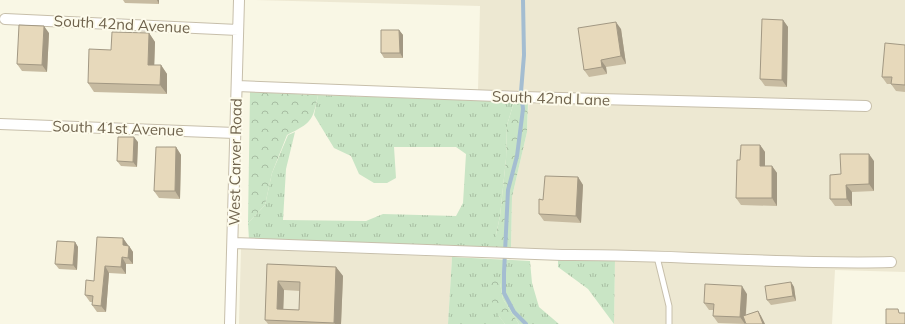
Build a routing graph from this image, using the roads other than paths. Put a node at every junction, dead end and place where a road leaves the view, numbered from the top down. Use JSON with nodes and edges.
{"nodes":[{"id":1,"x":239,"y":0,"type":"edge"},
{"id":2,"x":5,"y":19,"type":"dead end"},
{"id":3,"x":238,"y":30,"type":"junction"},
{"id":4,"x":236,"y":86,"type":"junction"},
{"id":5,"x":866,"y":106,"type":"dead end"},
{"id":6,"x":0,"y":124,"type":"edge"},
{"id":7,"x":235,"y":133,"type":"junction"},
{"id":8,"x":233,"y":244,"type":"junction"},
{"id":9,"x":657,"y":257,"type":"junction"},
{"id":10,"x":891,"y":262,"type":"dead end"},
{"id":11,"x":230,"y":324,"type":"edge"},
{"id":12,"x":670,"y":324,"type":"edge"}],
"edges":[{"from":1,"to":3,"type":"street","name":"West Carver Road"},
{"from":2,"to":3,"type":"street","name":"South 42nd Avenue"},
{"from":3,"to":4,"type":"street","name":"West Carver Road"},
{"from":4,"to":5,"type":"street","name":"South 42nd Lane"},
{"from":4,"to":7,"type":"street","name":"West Carver Road"},
{"from":6,"to":7,"type":"street","name":"South 41st Avenue"},
{"from":7,"to":8,"type":"street","name":"West Carver Road"},
{"from":8,"to":9,"type":"street"},
{"from":8,"to":11,"type":"street","name":"West Carver Road"},
{"from":9,"to":10,"type":"street"},
{"from":9,"to":12,"type":"lane"}]}
